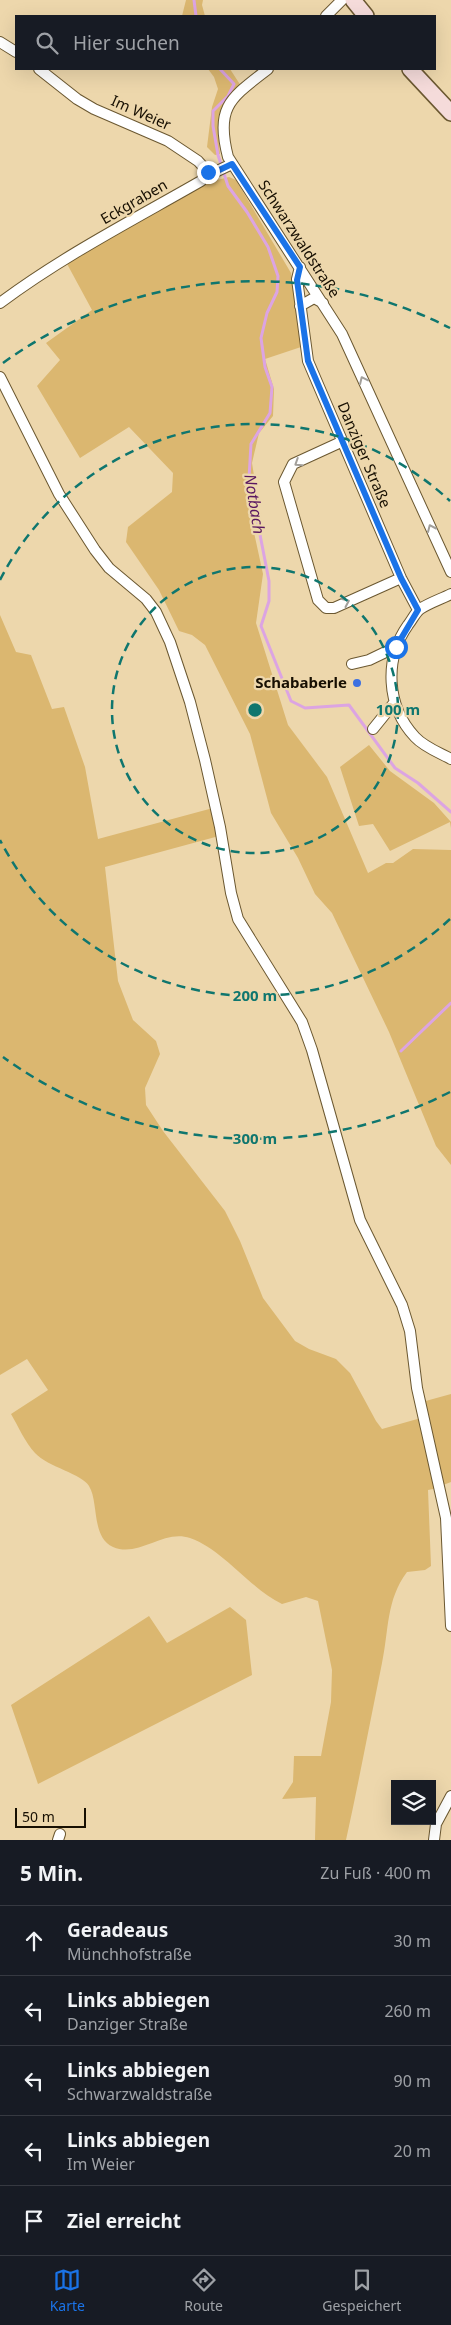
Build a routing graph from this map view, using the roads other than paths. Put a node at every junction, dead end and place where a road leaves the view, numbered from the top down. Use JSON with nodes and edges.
{"nodes":[{"id":1,"x":342,"y":0,"type":"edge"},
{"id":2,"x":353,"y":0,"type":"edge"},
{"id":3,"x":327,"y":15,"type":"edge"},
{"id":4,"x":365,"y":15,"type":"edge"},
{"id":5,"x":0,"y":42,"type":"edge"},
{"id":6,"x":15,"y":51,"type":"edge"},
{"id":7,"x":40,"y":70,"type":"edge"},
{"id":8,"x":267,"y":70,"type":"edge"},
{"id":9,"x":411,"y":70,"type":"edge"},
{"id":10,"x":451,"y":112,"type":"edge"},
{"id":11,"x":229,"y":166,"type":"junction"},
{"id":12,"x":210,"y":172,"type":"junction"},
{"id":13,"x":300,"y":267,"type":"junction"},
{"id":14,"x":0,"y":303,"type":"edge"},
{"id":15,"x":323,"y":303,"type":"junction"},
{"id":16,"x":300,"y":306,"type":"junction"},
{"id":17,"x":0,"y":377,"type":"edge"},
{"id":18,"x":341,"y":442,"type":"junction"},
{"id":19,"x":451,"y":572,"type":"edge"},
{"id":20,"x":401,"y":578,"type":"junction"},
{"id":21,"x":451,"y":594,"type":"edge"},
{"id":22,"x":418,"y":610,"type":"junction"},
{"id":23,"x":396,"y":647,"type":"junction"},
{"id":24,"x":352,"y":664,"type":"dead end"},
{"id":25,"x":394,"y":703,"type":"junction"},
{"id":26,"x":373,"y":729,"type":"dead end"},
{"id":27,"x":451,"y":759,"type":"edge"},
{"id":28,"x":451,"y":1626,"type":"edge"},
{"id":29,"x":451,"y":1796,"type":"edge"},
{"id":30,"x":434,"y":1840,"type":"edge"}],
"edges":[{"from":1,"to":3,"type":"street"},
{"from":2,"to":4,"type":"main road"},
{"from":5,"to":6,"type":"street"},
{"from":7,"to":12,"type":"street","name":"Im Weier"},
{"from":8,"to":11,"type":"street","name":"Schwarzwaldstraße"},
{"from":9,"to":10,"type":"main road"},
{"from":11,"to":12,"type":"street"},
{"from":11,"to":13,"type":"street","name":"Schwarzwaldstraße"},
{"from":12,"to":14,"type":"street","name":"Eckgraben"},
{"from":13,"to":15,"type":"street","name":"Schwarzwaldstraße"},
{"from":13,"to":16,"type":"street","name":"Danziger Straße"},
{"from":15,"to":16,"type":"street"},
{"from":19,"to":15,"type":"street","name":"Schwarzwaldstraße","one_way":true},
{"from":16,"to":18,"type":"street","name":"Danziger Straße"},
{"from":17,"to":28,"type":"street"},
{"from":18,"to":20,"type":"street","name":"Danziger Straße"},
{"from":18,"to":20,"type":"street","one_way":true},
{"from":20,"to":22,"type":"street","name":"Danziger Straße"},
{"from":21,"to":22,"type":"street"},
{"from":22,"to":23,"type":"street"},
{"from":23,"to":24,"type":"street"},
{"from":23,"to":25,"type":"street"},
{"from":25,"to":26,"type":"street"},
{"from":25,"to":27,"type":"street"},
{"from":29,"to":30,"type":"street"}]}
